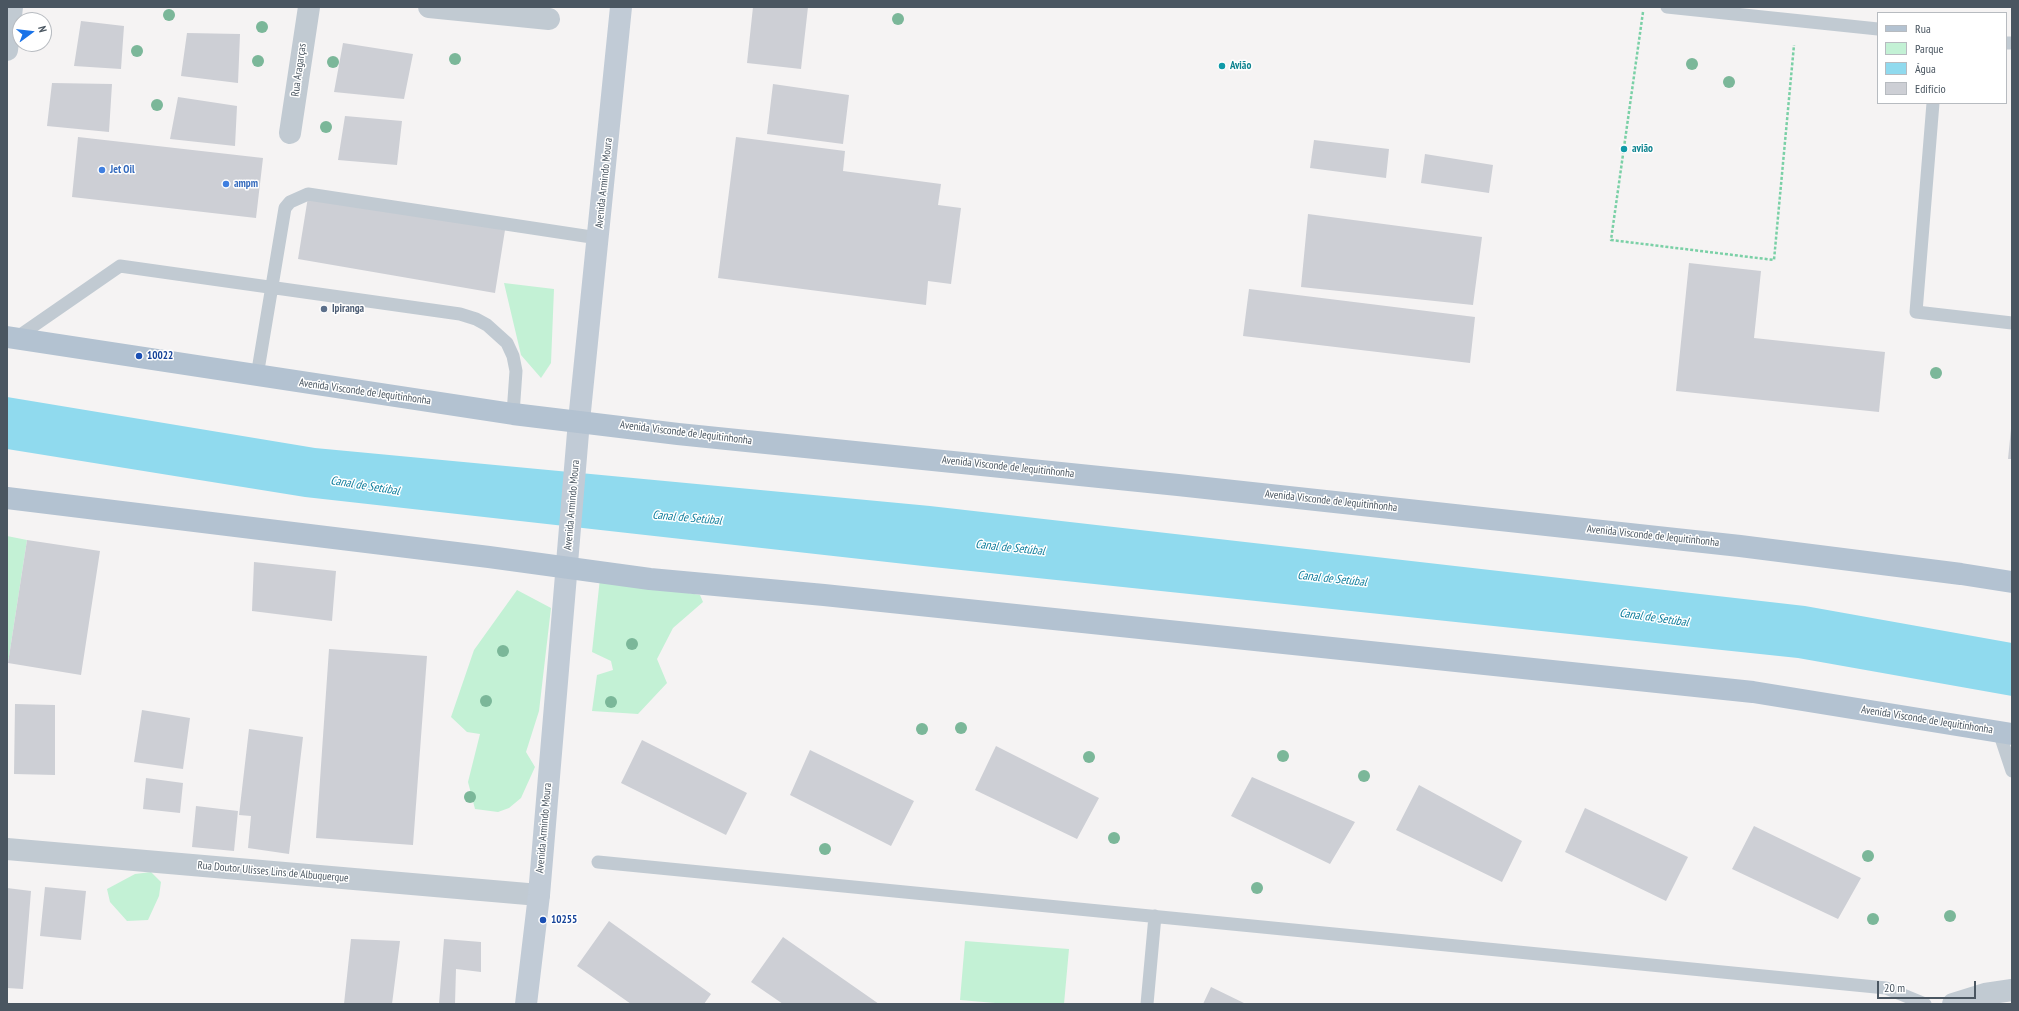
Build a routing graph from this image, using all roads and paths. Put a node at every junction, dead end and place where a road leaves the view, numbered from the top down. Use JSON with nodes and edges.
{"nodes":[{"id":1,"x":12,"y":7,"type":"edge"},
{"id":2,"x":309,"y":7,"type":"edge"},
{"id":3,"x":429,"y":7,"type":"edge"},
{"id":4,"x":621,"y":7,"type":"edge"},
{"id":5,"x":1644,"y":7,"type":"edge"},
{"id":6,"x":1667,"y":7,"type":"edge"},
{"id":7,"x":548,"y":19,"type":"dead end"},
{"id":8,"x":1796,"y":20,"type":"junction"},
{"id":9,"x":1877,"y":30,"type":"edge"},
{"id":10,"x":7,"y":50,"type":"edge"},
{"id":11,"x":1933,"y":104,"type":"edge"},
{"id":12,"x":290,"y":133,"type":"dead end"},
{"id":13,"x":598,"y":238,"type":"junction"},
{"id":14,"x":272,"y":287,"type":"junction"},
{"id":15,"x":2012,"y":323,"type":"edge"},
{"id":16,"x":12,"y":338,"type":"edge"},
{"id":17,"x":257,"y":376,"type":"junction"},
{"id":18,"x":513,"y":414,"type":"junction"},
{"id":19,"x":579,"y":421,"type":"junction"},
{"id":20,"x":7,"y":498,"type":"edge"},
{"id":21,"x":567,"y":567,"type":"junction"},
{"id":22,"x":2012,"y":582,"type":"edge"},
{"id":23,"x":2006,"y":733,"type":"edge"},
{"id":24,"x":2012,"y":771,"type":"edge"},
{"id":25,"x":7,"y":849,"type":"edge"},
{"id":26,"x":598,"y":862,"type":"dead end"},
{"id":27,"x":539,"y":895,"type":"junction"},
{"id":28,"x":1156,"y":916,"type":"junction"},
{"id":29,"x":2012,"y":990,"type":"edge"},
{"id":30,"x":526,"y":1004,"type":"edge"},
{"id":31,"x":1147,"y":1004,"type":"edge"},
{"id":32,"x":1925,"y":1004,"type":"edge"},
{"id":33,"x":1953,"y":1004,"type":"edge"}],
"edges":[{"from":1,"to":10,"type":"street"},
{"from":2,"to":12,"type":"street","name":"Rua Aragarças"},
{"from":3,"to":7,"type":"street"},
{"from":4,"to":13,"type":"main road","name":"Avenida Armindo Moura"},
{"from":5,"to":8,"type":"path"},
{"from":6,"to":8,"type":"lane"},
{"from":8,"to":9,"type":"lane"},
{"from":11,"to":15,"type":"lane"},
{"from":13,"to":14,"type":"lane"},
{"from":13,"to":19,"type":"main road","name":"Avenida Armindo Moura"},
{"from":14,"to":16,"type":"lane"},
{"from":14,"to":17,"type":"lane"},
{"from":14,"to":18,"type":"lane"},
{"from":16,"to":17,"type":"main road","name":"Avenida Visconde de Jequitinhonha"},
{"from":17,"to":18,"type":"main road","name":"Avenida Visconde de Jequitinhonha"},
{"from":18,"to":19,"type":"main road","name":"Avenida Visconde de Jequitinhonha"},
{"from":19,"to":21,"type":"main road","name":"Avenida Armindo Moura"},
{"from":19,"to":22,"type":"main road","name":"Avenida Visconde de Jequitinhonha"},
{"from":20,"to":21,"type":"main road","name":"Avenida Visconde de Jequitinhonha"},
{"from":21,"to":23,"type":"main road","name":"Avenida Visconde de Jequitinhonha"},
{"from":21,"to":27,"type":"main road","name":"Avenida Armindo Moura"},
{"from":23,"to":24,"type":"lane"},
{"from":25,"to":27,"type":"street","name":"Rua Doutor Ulisses Lins de Albuquerque"},
{"from":26,"to":28,"type":"lane"},
{"from":27,"to":30,"type":"main road","name":"Avenida Armindo Moura"},
{"from":28,"to":31,"type":"lane"},
{"from":28,"to":32,"type":"lane"},
{"from":29,"to":33,"type":"street"}]}
